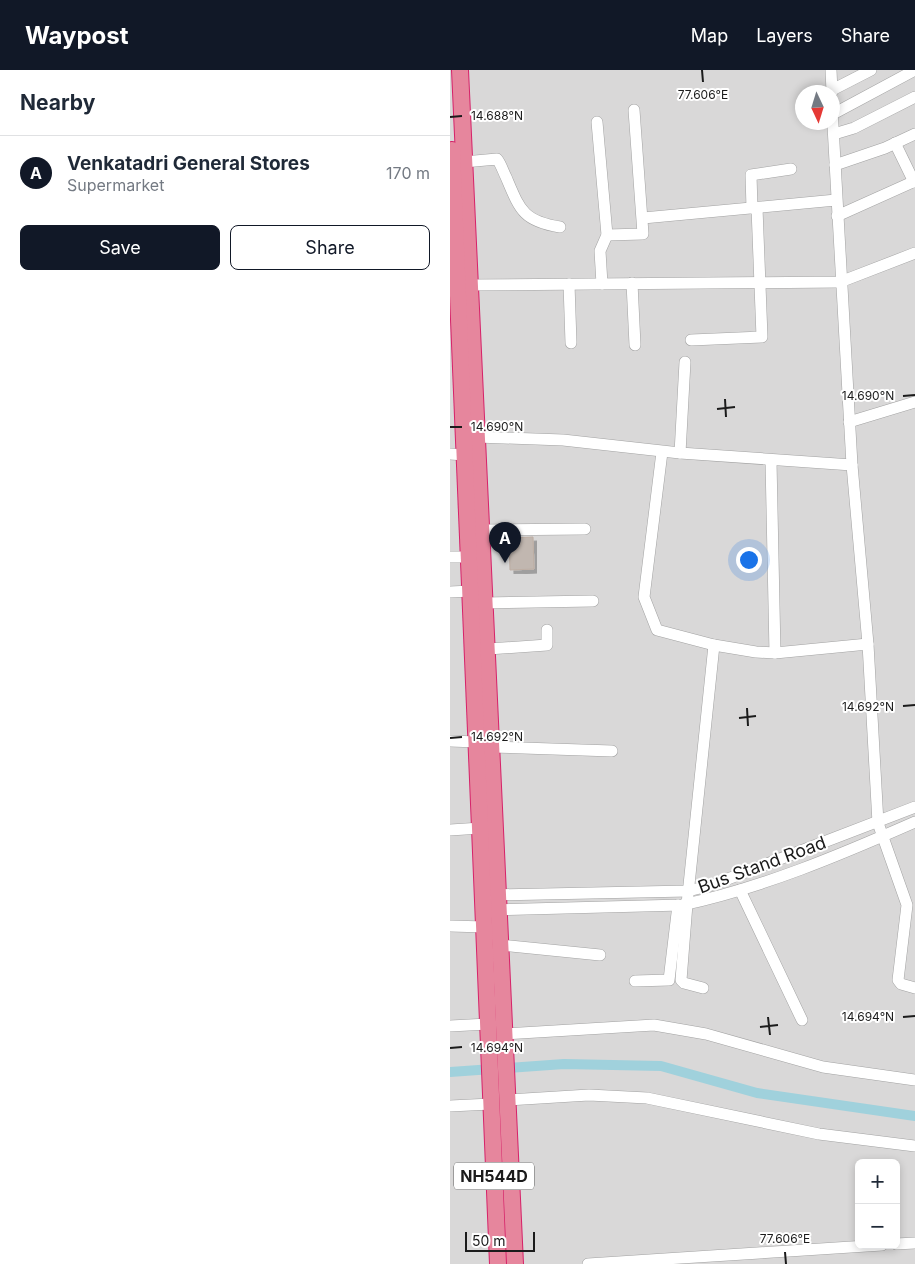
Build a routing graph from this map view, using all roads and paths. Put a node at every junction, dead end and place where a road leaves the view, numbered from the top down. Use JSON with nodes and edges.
{"nodes":[{"id":1,"x":460,"y":70,"type":"edge"},
{"id":2,"x":831,"y":70,"type":"edge"},
{"id":3,"x":871,"y":70,"type":"edge"},
{"id":4,"x":915,"y":70,"type":"edge"},
{"id":5,"x":832,"y":85,"type":"edge"},
{"id":6,"x":840,"y":87,"type":"edge"},
{"id":7,"x":915,"y":97,"type":"edge"},
{"id":8,"x":450,"y":107,"type":"edge"},
{"id":9,"x":634,"y":110,"type":"dead end"},
{"id":10,"x":840,"y":110,"type":"edge"},
{"id":11,"x":597,"y":122,"type":"dead end"},
{"id":12,"x":834,"y":130,"type":"edge"},
{"id":13,"x":834,"y":134,"type":"junction"},
{"id":14,"x":915,"y":134,"type":"edge"},
{"id":15,"x":895,"y":143,"type":"junction"},
{"id":16,"x":464,"y":162,"type":"junction"},
{"id":17,"x":835,"y":165,"type":"junction"},
{"id":18,"x":791,"y":169,"type":"dead end"},
{"id":19,"x":914,"y":181,"type":"edge"},
{"id":20,"x":836,"y":200,"type":"junction"},
{"id":21,"x":754,"y":208,"type":"junction"},
{"id":22,"x":837,"y":216,"type":"junction"},
{"id":23,"x":643,"y":218,"type":"junction"},
{"id":24,"x":560,"y":227,"type":"dead end"},
{"id":25,"x":453,"y":230,"type":"edge"},
{"id":26,"x":607,"y":235,"type":"junction"},
{"id":27,"x":915,"y":253,"type":"edge"},
{"id":28,"x":840,"y":282,"type":"junction"},
{"id":29,"x":569,"y":284,"type":"junction"},
{"id":30,"x":602,"y":284,"type":"junction"},
{"id":31,"x":632,"y":284,"type":"junction"},
{"id":32,"x":760,"y":284,"type":"junction"},
{"id":33,"x":469,"y":285,"type":"junction"},
{"id":34,"x":455,"y":331,"type":"edge"},
{"id":35,"x":691,"y":340,"type":"dead end"},
{"id":36,"x":571,"y":343,"type":"dead end"},
{"id":37,"x":635,"y":345,"type":"dead end"},
{"id":38,"x":455,"y":356,"type":"edge"},
{"id":39,"x":685,"y":362,"type":"dead end"},
{"id":40,"x":456,"y":387,"type":"edge"},
{"id":41,"x":915,"y":402,"type":"edge"},
{"id":42,"x":849,"y":422,"type":"junction"},
{"id":43,"x":477,"y":437,"type":"junction"},
{"id":44,"x":662,"y":452,"type":"junction"},
{"id":45,"x":680,"y":453,"type":"junction"},
{"id":46,"x":457,"y":454,"type":"edge"},
{"id":47,"x":771,"y":461,"type":"junction"},
{"id":48,"x":852,"y":465,"type":"junction"},
{"id":49,"x":584,"y":529,"type":"dead end"},
{"id":50,"x":480,"y":530,"type":"junction"},
{"id":51,"x":469,"y":557,"type":"junction"},
{"id":52,"x":450,"y":558,"type":"edge"},
{"id":53,"x":471,"y":591,"type":"junction"},
{"id":54,"x":450,"y":592,"type":"edge"},
{"id":55,"x":594,"y":600,"type":"dead end"},
{"id":56,"x":485,"y":603,"type":"junction"},
{"id":57,"x":547,"y":630,"type":"dead end"},
{"id":58,"x":714,"y":644,"type":"junction"},
{"id":59,"x":868,"y":644,"type":"junction"},
{"id":60,"x":488,"y":649,"type":"junction"},
{"id":61,"x":775,"y":653,"type":"junction"},
{"id":62,"x":450,"y":741,"type":"edge"},
{"id":63,"x":485,"y":745,"type":"junction"},
{"id":64,"x":612,"y":751,"type":"dead end"},
{"id":65,"x":915,"y":807,"type":"edge"},
{"id":66,"x":915,"y":822,"type":"edge"},
{"id":67,"x":878,"y":823,"type":"junction"},
{"id":68,"x":481,"y":828,"type":"junction"},
{"id":69,"x":450,"y":830,"type":"edge"},
{"id":70,"x":883,"y":836,"type":"junction"},
{"id":71,"x":740,"y":890,"type":"junction"},
{"id":72,"x":688,"y":891,"type":"junction"},
{"id":73,"x":491,"y":902,"type":"junction"},
{"id":74,"x":683,"y":904,"type":"junction"},
{"id":75,"x":911,"y":904,"type":"edge"},
{"id":76,"x":450,"y":926,"type":"edge"},
{"id":77,"x":485,"y":927,"type":"junction"},
{"id":78,"x":501,"y":945,"type":"junction"},
{"id":79,"x":600,"y":955,"type":"dead end"},
{"id":80,"x":636,"y":981,"type":"dead end"},
{"id":81,"x":703,"y":988,"type":"dead end"},
{"id":82,"x":915,"y":988,"type":"edge"},
{"id":83,"x":802,"y":1020,"type":"dead end"},
{"id":84,"x":488,"y":1024,"type":"junction"},
{"id":85,"x":450,"y":1026,"type":"edge"},
{"id":86,"x":500,"y":1044,"type":"junction"},
{"id":87,"x":915,"y":1080,"type":"edge"},
{"id":88,"x":499,"y":1096,"type":"junction"},
{"id":89,"x":450,"y":1106,"type":"edge"},
{"id":90,"x":915,"y":1146,"type":"edge"},
{"id":91,"x":915,"y":1243,"type":"edge"},
{"id":92,"x":900,"y":1244,"type":"edge"},
{"id":93,"x":855,"y":1247,"type":"edge"},
{"id":94,"x":498,"y":1264,"type":"edge"},
{"id":95,"x":515,"y":1264,"type":"edge"},
{"id":96,"x":588,"y":1264,"type":"edge"}],
"edges":[{"from":1,"to":16,"type":"highway","number":"NH544D"},
{"from":2,"to":5,"type":"street"},
{"from":3,"to":6,"type":"street"},
{"from":4,"to":10,"type":"street"},
{"from":7,"to":13,"type":"street"},
{"from":8,"to":25,"type":"highway","number":"NH544D"},
{"from":9,"to":23,"type":"street"},
{"from":11,"to":26,"type":"street"},
{"from":12,"to":13,"type":"street"},
{"from":13,"to":17,"type":"street"},
{"from":14,"to":15,"type":"street"},
{"from":15,"to":17,"type":"street"},
{"from":15,"to":19,"type":"street"},
{"from":16,"to":24,"type":"street"},
{"from":16,"to":33,"type":"highway","number":"NH544D"},
{"from":17,"to":20,"type":"street"},
{"from":18,"to":21,"type":"street"},
{"from":19,"to":22,"type":"street"},
{"from":20,"to":21,"type":"street"},
{"from":20,"to":22,"type":"street"},
{"from":21,"to":23,"type":"street"},
{"from":21,"to":32,"type":"street"},
{"from":22,"to":28,"type":"street"},
{"from":23,"to":26,"type":"street"},
{"from":25,"to":34,"type":"highway","number":"NH544D"},
{"from":26,"to":30,"type":"street"},
{"from":27,"to":28,"type":"street"},
{"from":28,"to":32,"type":"street"},
{"from":28,"to":42,"type":"street"},
{"from":29,"to":30,"type":"street"},
{"from":29,"to":33,"type":"street"},
{"from":29,"to":36,"type":"street"},
{"from":30,"to":31,"type":"street"},
{"from":31,"to":32,"type":"street"},
{"from":31,"to":37,"type":"street"},
{"from":32,"to":35,"type":"street"},
{"from":33,"to":43,"type":"highway","number":"NH544D"},
{"from":34,"to":38,"type":"highway","number":"NH544D"},
{"from":38,"to":40,"type":"highway","number":"NH544D"},
{"from":39,"to":45,"type":"street"},
{"from":40,"to":46,"type":"highway","number":"NH544D"},
{"from":41,"to":42,"type":"street"},
{"from":42,"to":48,"type":"street"},
{"from":43,"to":44,"type":"street"},
{"from":43,"to":50,"type":"highway","number":"NH544D"},
{"from":44,"to":45,"type":"street"},
{"from":44,"to":58,"type":"street"},
{"from":45,"to":47,"type":"street"},
{"from":46,"to":51,"type":"highway","number":"NH544D"},
{"from":47,"to":48,"type":"street"},
{"from":47,"to":61,"type":"street"},
{"from":48,"to":59,"type":"street"},
{"from":49,"to":50,"type":"street"},
{"from":50,"to":56,"type":"highway","number":"NH544D"},
{"from":51,"to":52,"type":"street"},
{"from":51,"to":53,"type":"highway","number":"NH544D"},
{"from":53,"to":54,"type":"street"},
{"from":53,"to":63,"type":"highway","number":"NH544D"},
{"from":55,"to":56,"type":"street"},
{"from":56,"to":60,"type":"highway","number":"NH544D"},
{"from":57,"to":60,"type":"street"},
{"from":58,"to":61,"type":"street"},
{"from":58,"to":72,"type":"street"},
{"from":59,"to":61,"type":"street"},
{"from":59,"to":67,"type":"street"},
{"from":60,"to":63,"type":"highway","number":"NH544D"},
{"from":62,"to":63,"type":"street"},
{"from":63,"to":64,"type":"street"},
{"from":63,"to":68,"type":"highway","number":"NH544D"},
{"from":63,"to":73,"type":"highway","number":"NH544D"},
{"from":65,"to":67,"type":"street","name":"Bus Stand Road"},
{"from":66,"to":70,"type":"street","name":"Bus Stand Road"},
{"from":67,"to":70,"type":"street"},
{"from":67,"to":72,"type":"street","name":"Bus Stand Road"},
{"from":68,"to":69,"type":"street"},
{"from":68,"to":73,"type":"highway","number":"NH544D"},
{"from":70,"to":71,"type":"street","name":"Bus Stand Road"},
{"from":70,"to":75,"type":"street"},
{"from":71,"to":74,"type":"street","name":"Bus Stand Road"},
{"from":71,"to":83,"type":"street"},
{"from":72,"to":73,"type":"street","name":"Bus Stand Road"},
{"from":72,"to":74,"type":"street"},
{"from":73,"to":74,"type":"street","name":"Bus Stand Road"},
{"from":73,"to":77,"type":"highway","number":"NH544D"},
{"from":73,"to":78,"type":"highway","number":"NH544D"},
{"from":74,"to":80,"type":"street"},
{"from":74,"to":81,"type":"street"},
{"from":75,"to":82,"type":"street"},
{"from":76,"to":77,"type":"street"},
{"from":77,"to":84,"type":"highway","number":"NH544D"},
{"from":78,"to":79,"type":"street"},
{"from":78,"to":86,"type":"highway","number":"NH544D"},
{"from":84,"to":85,"type":"street"},
{"from":84,"to":86,"type":"highway","number":"NH544D"},
{"from":86,"to":87,"type":"street"},
{"from":86,"to":88,"type":"highway","number":"NH544D"},
{"from":88,"to":89,"type":"street"},
{"from":88,"to":90,"type":"street"},
{"from":88,"to":94,"type":"highway","number":"NH544D"},
{"from":88,"to":95,"type":"highway","number":"NH544D"},
{"from":91,"to":92,"type":"street"},
{"from":93,"to":96,"type":"street"}]}
